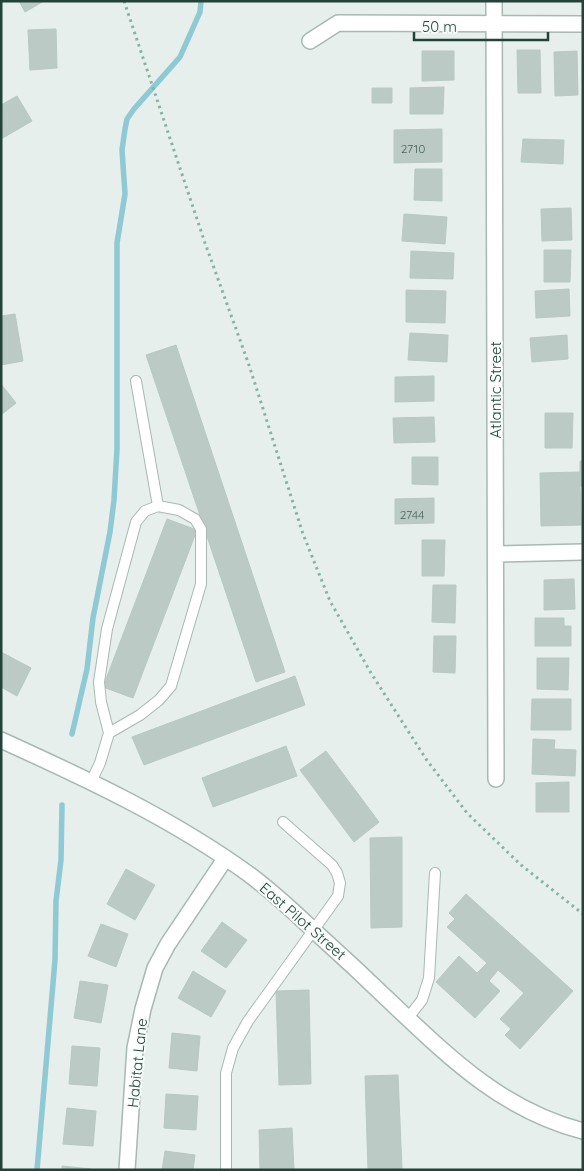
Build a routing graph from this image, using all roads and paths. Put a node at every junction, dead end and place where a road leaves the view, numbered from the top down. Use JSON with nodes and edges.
{"nodes":[{"id":1,"x":124,"y":1,"type":"edge"},
{"id":2,"x":494,"y":1,"type":"edge"},
{"id":3,"x":494,"y":24,"type":"junction"},
{"id":4,"x":583,"y":24,"type":"edge"},
{"id":5,"x":310,"y":41,"type":"dead end"},
{"id":6,"x":136,"y":381,"type":"dead end"},
{"id":7,"x":158,"y":506,"type":"junction"},
{"id":8,"x":583,"y":552,"type":"edge"},
{"id":9,"x":496,"y":554,"type":"junction"},
{"id":10,"x":109,"y":733,"type":"junction"},
{"id":11,"x":1,"y":740,"type":"edge"},
{"id":12,"x":496,"y":779,"type":"dead end"},
{"id":13,"x":91,"y":782,"type":"junction"},
{"id":14,"x":284,"y":822,"type":"dead end"},
{"id":15,"x":225,"y":859,"type":"junction"},
{"id":16,"x":435,"y":872,"type":"dead end"},
{"id":17,"x":583,"y":914,"type":"edge"},
{"id":18,"x":314,"y":930,"type":"junction"},
{"id":19,"x":408,"y":1018,"type":"junction"},
{"id":20,"x":583,"y":1131,"type":"edge"},
{"id":21,"x":127,"y":1170,"type":"edge"},
{"id":22,"x":226,"y":1170,"type":"edge"}],
"edges":[{"from":1,"to":17,"type":"path"},
{"from":2,"to":3,"type":"street","name":"Atlantic Street"},
{"from":3,"to":4,"type":"street"},
{"from":3,"to":5,"type":"street"},
{"from":3,"to":9,"type":"street","name":"Atlantic Street"},
{"from":6,"to":7,"type":"lane"},
{"from":7,"to":10,"type":"lane"},
{"from":7,"to":10,"type":"lane"},
{"from":8,"to":9,"type":"street"},
{"from":9,"to":12,"type":"street","name":"Atlantic Street"},
{"from":10,"to":13,"type":"lane"},
{"from":11,"to":13,"type":"street","name":"East Pilot Street"},
{"from":13,"to":15,"type":"street","name":"East Pilot Street"},
{"from":14,"to":18,"type":"lane"},
{"from":15,"to":18,"type":"street","name":"East Pilot Street"},
{"from":15,"to":21,"type":"street","name":"Habitat Lane"},
{"from":16,"to":19,"type":"lane"},
{"from":18,"to":19,"type":"street","name":"East Pilot Street"},
{"from":18,"to":22,"type":"lane"},
{"from":19,"to":20,"type":"street","name":"East Pilot Street"}]}
